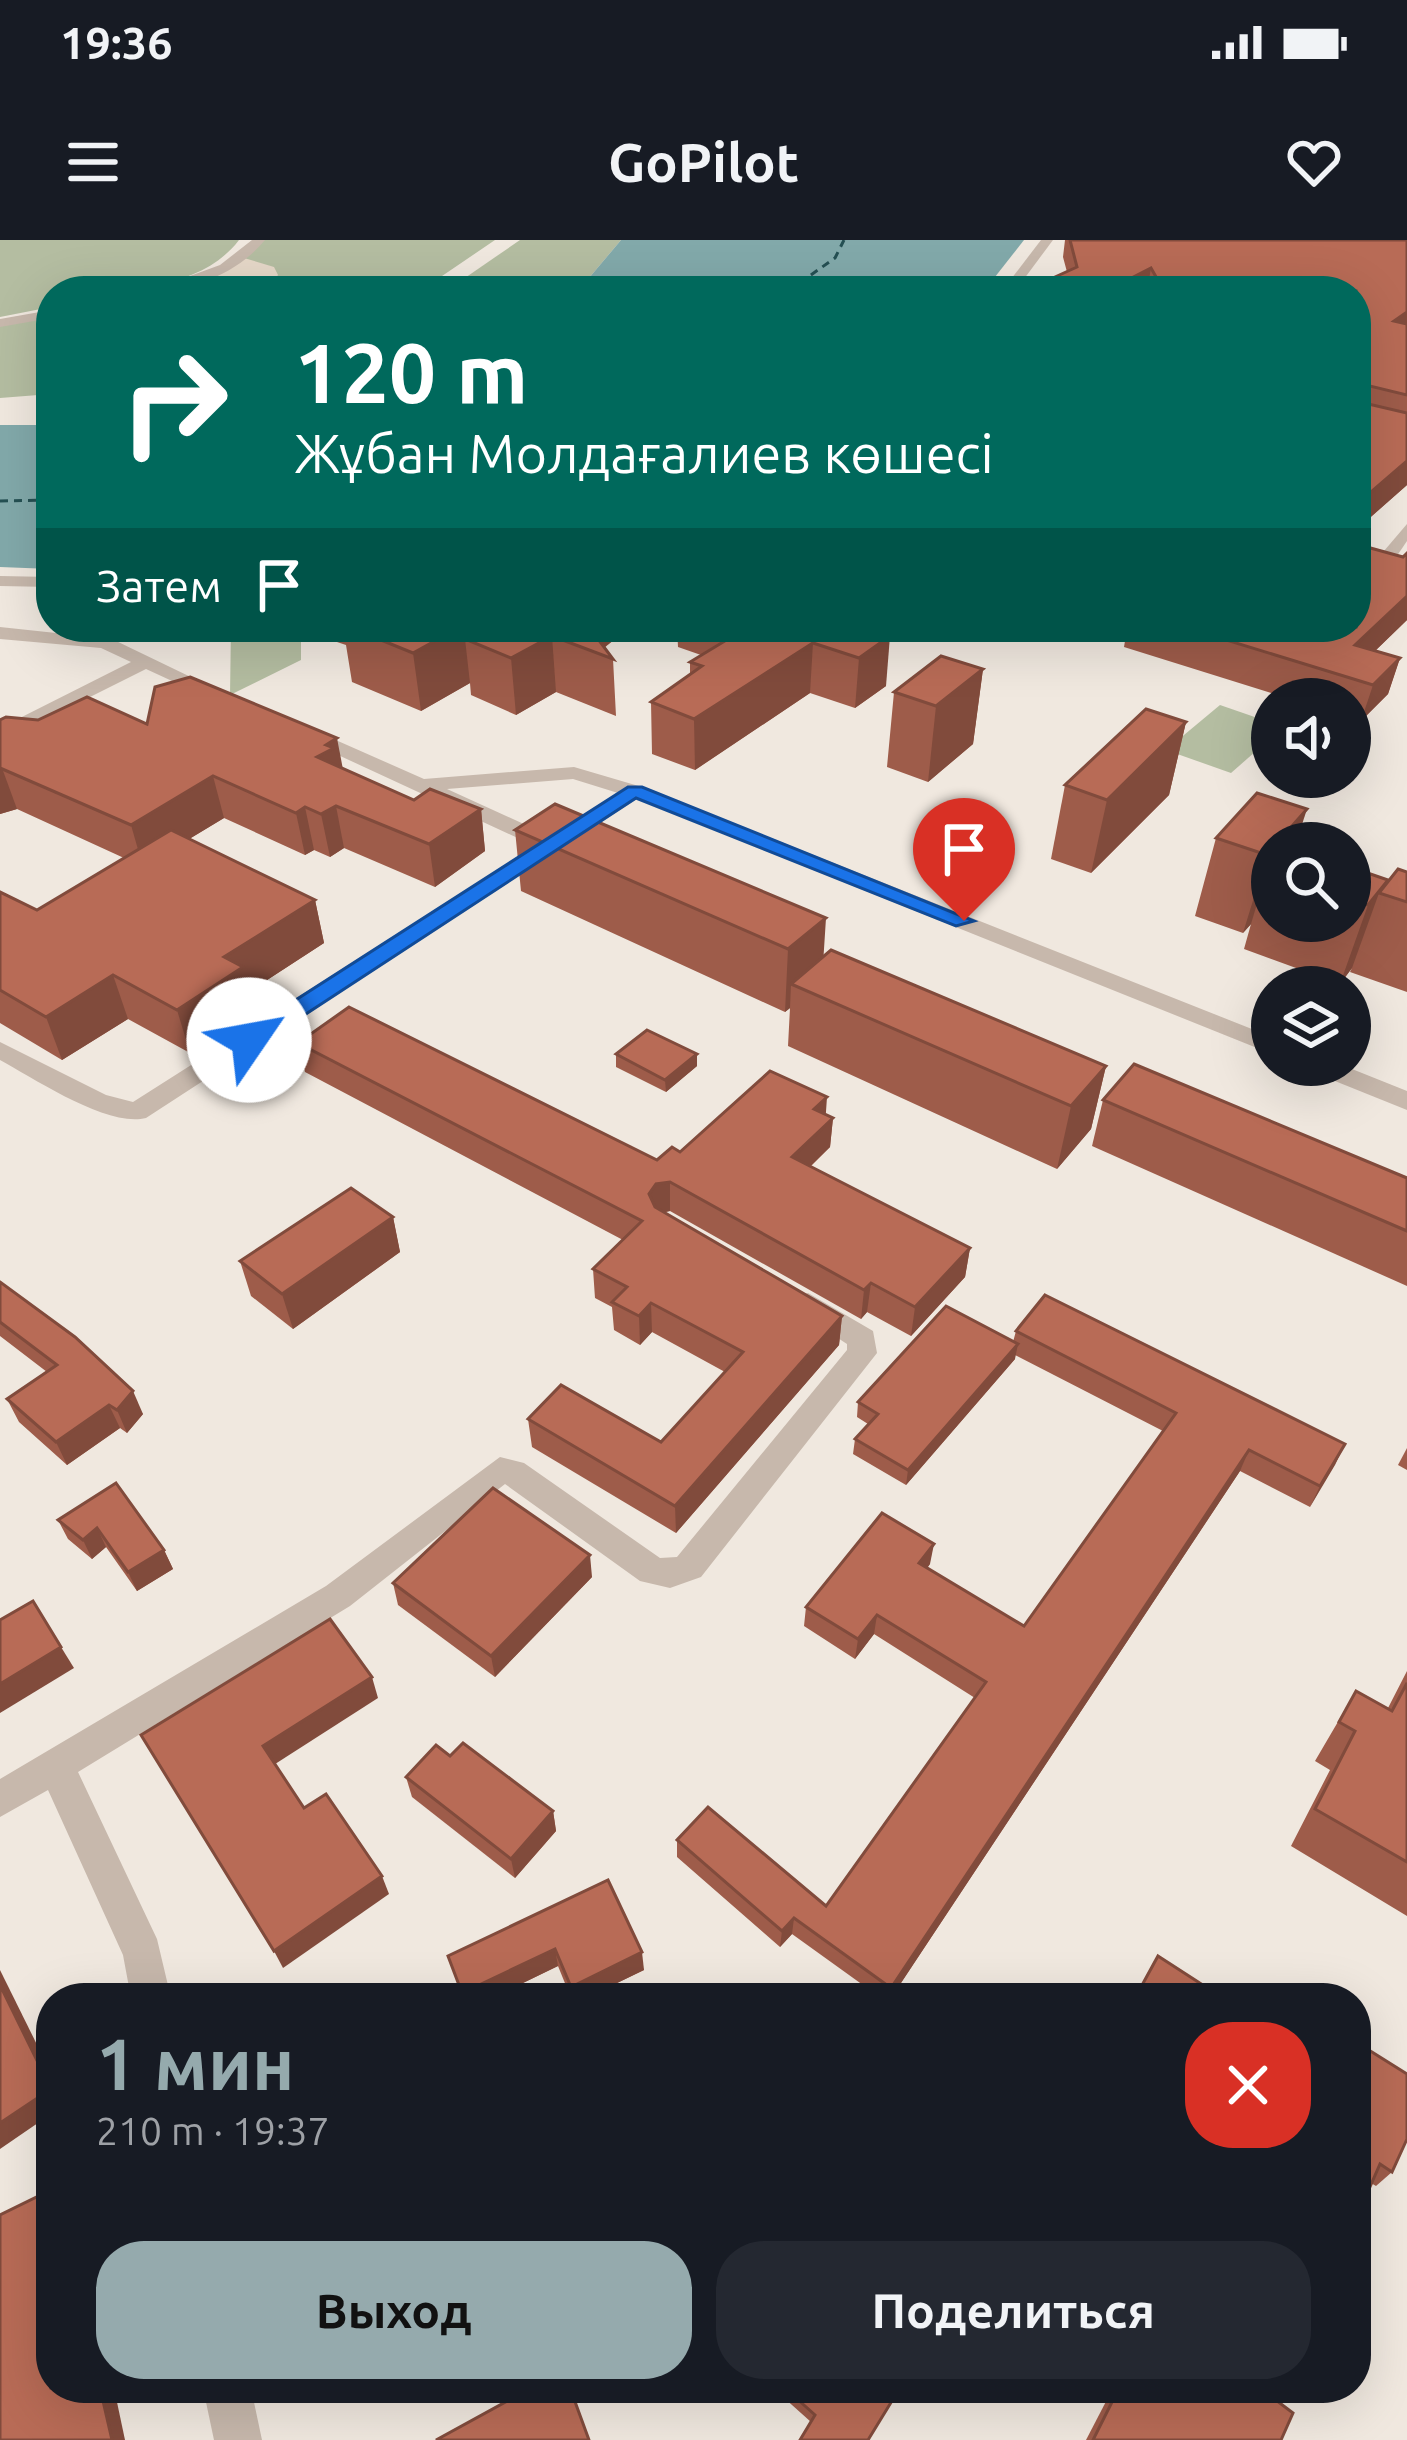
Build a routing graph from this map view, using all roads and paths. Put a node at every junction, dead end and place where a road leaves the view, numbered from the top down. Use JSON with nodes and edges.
{"nodes":[{"id":1,"x":259,"y":240,"type":"edge"},
{"id":2,"x":1047,"y":240,"type":"edge"},
{"id":3,"x":203,"y":276,"type":"edge"},
{"id":4,"x":1019,"y":276,"type":"edge"},
{"id":5,"x":36,"y":317,"type":"edge"},
{"id":6,"x":0,"y":323,"type":"edge"},
{"id":7,"x":1407,"y":529,"type":"edge"},
{"id":8,"x":1407,"y":568,"type":"edge"},
{"id":9,"x":0,"y":580,"type":"edge"},
{"id":10,"x":36,"y":581,"type":"edge"},
{"id":11,"x":0,"y":633,"type":"edge"},
{"id":12,"x":36,"y":635,"type":"edge"},
{"id":13,"x":96,"y":642,"type":"edge"},
{"id":14,"x":146,"y":662,"type":"junction"},
{"id":15,"x":241,"y":705,"type":"edge"},
{"id":16,"x":281,"y":722,"type":"edge"},
{"id":17,"x":0,"y":736,"type":"edge"},
{"id":18,"x":423,"y":785,"type":"junction"},
{"id":19,"x":635,"y":791,"type":"junction"},
{"id":20,"x":551,"y":845,"type":"junction"},
{"id":21,"x":1251,"y":1038,"type":"edge"},
{"id":22,"x":0,"y":1050,"type":"edge"},
{"id":23,"x":1370,"y":1086,"type":"edge"},
{"id":24,"x":1407,"y":1101,"type":"edge"},
{"id":25,"x":789,"y":1293,"type":"edge"},
{"id":26,"x":56,"y":1766,"type":"junction"},
{"id":27,"x":0,"y":1799,"type":"edge"},
{"id":28,"x":148,"y":1983,"type":"edge"},
{"id":29,"x":230,"y":2403,"type":"edge"},
{"id":30,"x":238,"y":2440,"type":"edge"}],
"edges":[{"from":1,"to":3,"type":"street"},
{"from":2,"to":4,"type":"street"},
{"from":5,"to":6,"type":"street"},
{"from":7,"to":8,"type":"street"},
{"from":9,"to":10,"type":"street"},
{"from":11,"to":12,"type":"street"},
{"from":13,"to":14,"type":"street"},
{"from":14,"to":15,"type":"street"},
{"from":14,"to":17,"type":"street"},
{"from":16,"to":18,"type":"street"},
{"from":18,"to":19,"type":"street"},
{"from":18,"to":20,"type":"street"},
{"from":19,"to":20,"type":"street"},
{"from":19,"to":21,"type":"street"},
{"from":20,"to":22,"type":"street"},
{"from":23,"to":24,"type":"street"},
{"from":25,"to":26,"type":"street"},
{"from":26,"to":27,"type":"street"},
{"from":26,"to":28,"type":"street"},
{"from":29,"to":30,"type":"street"}]}
